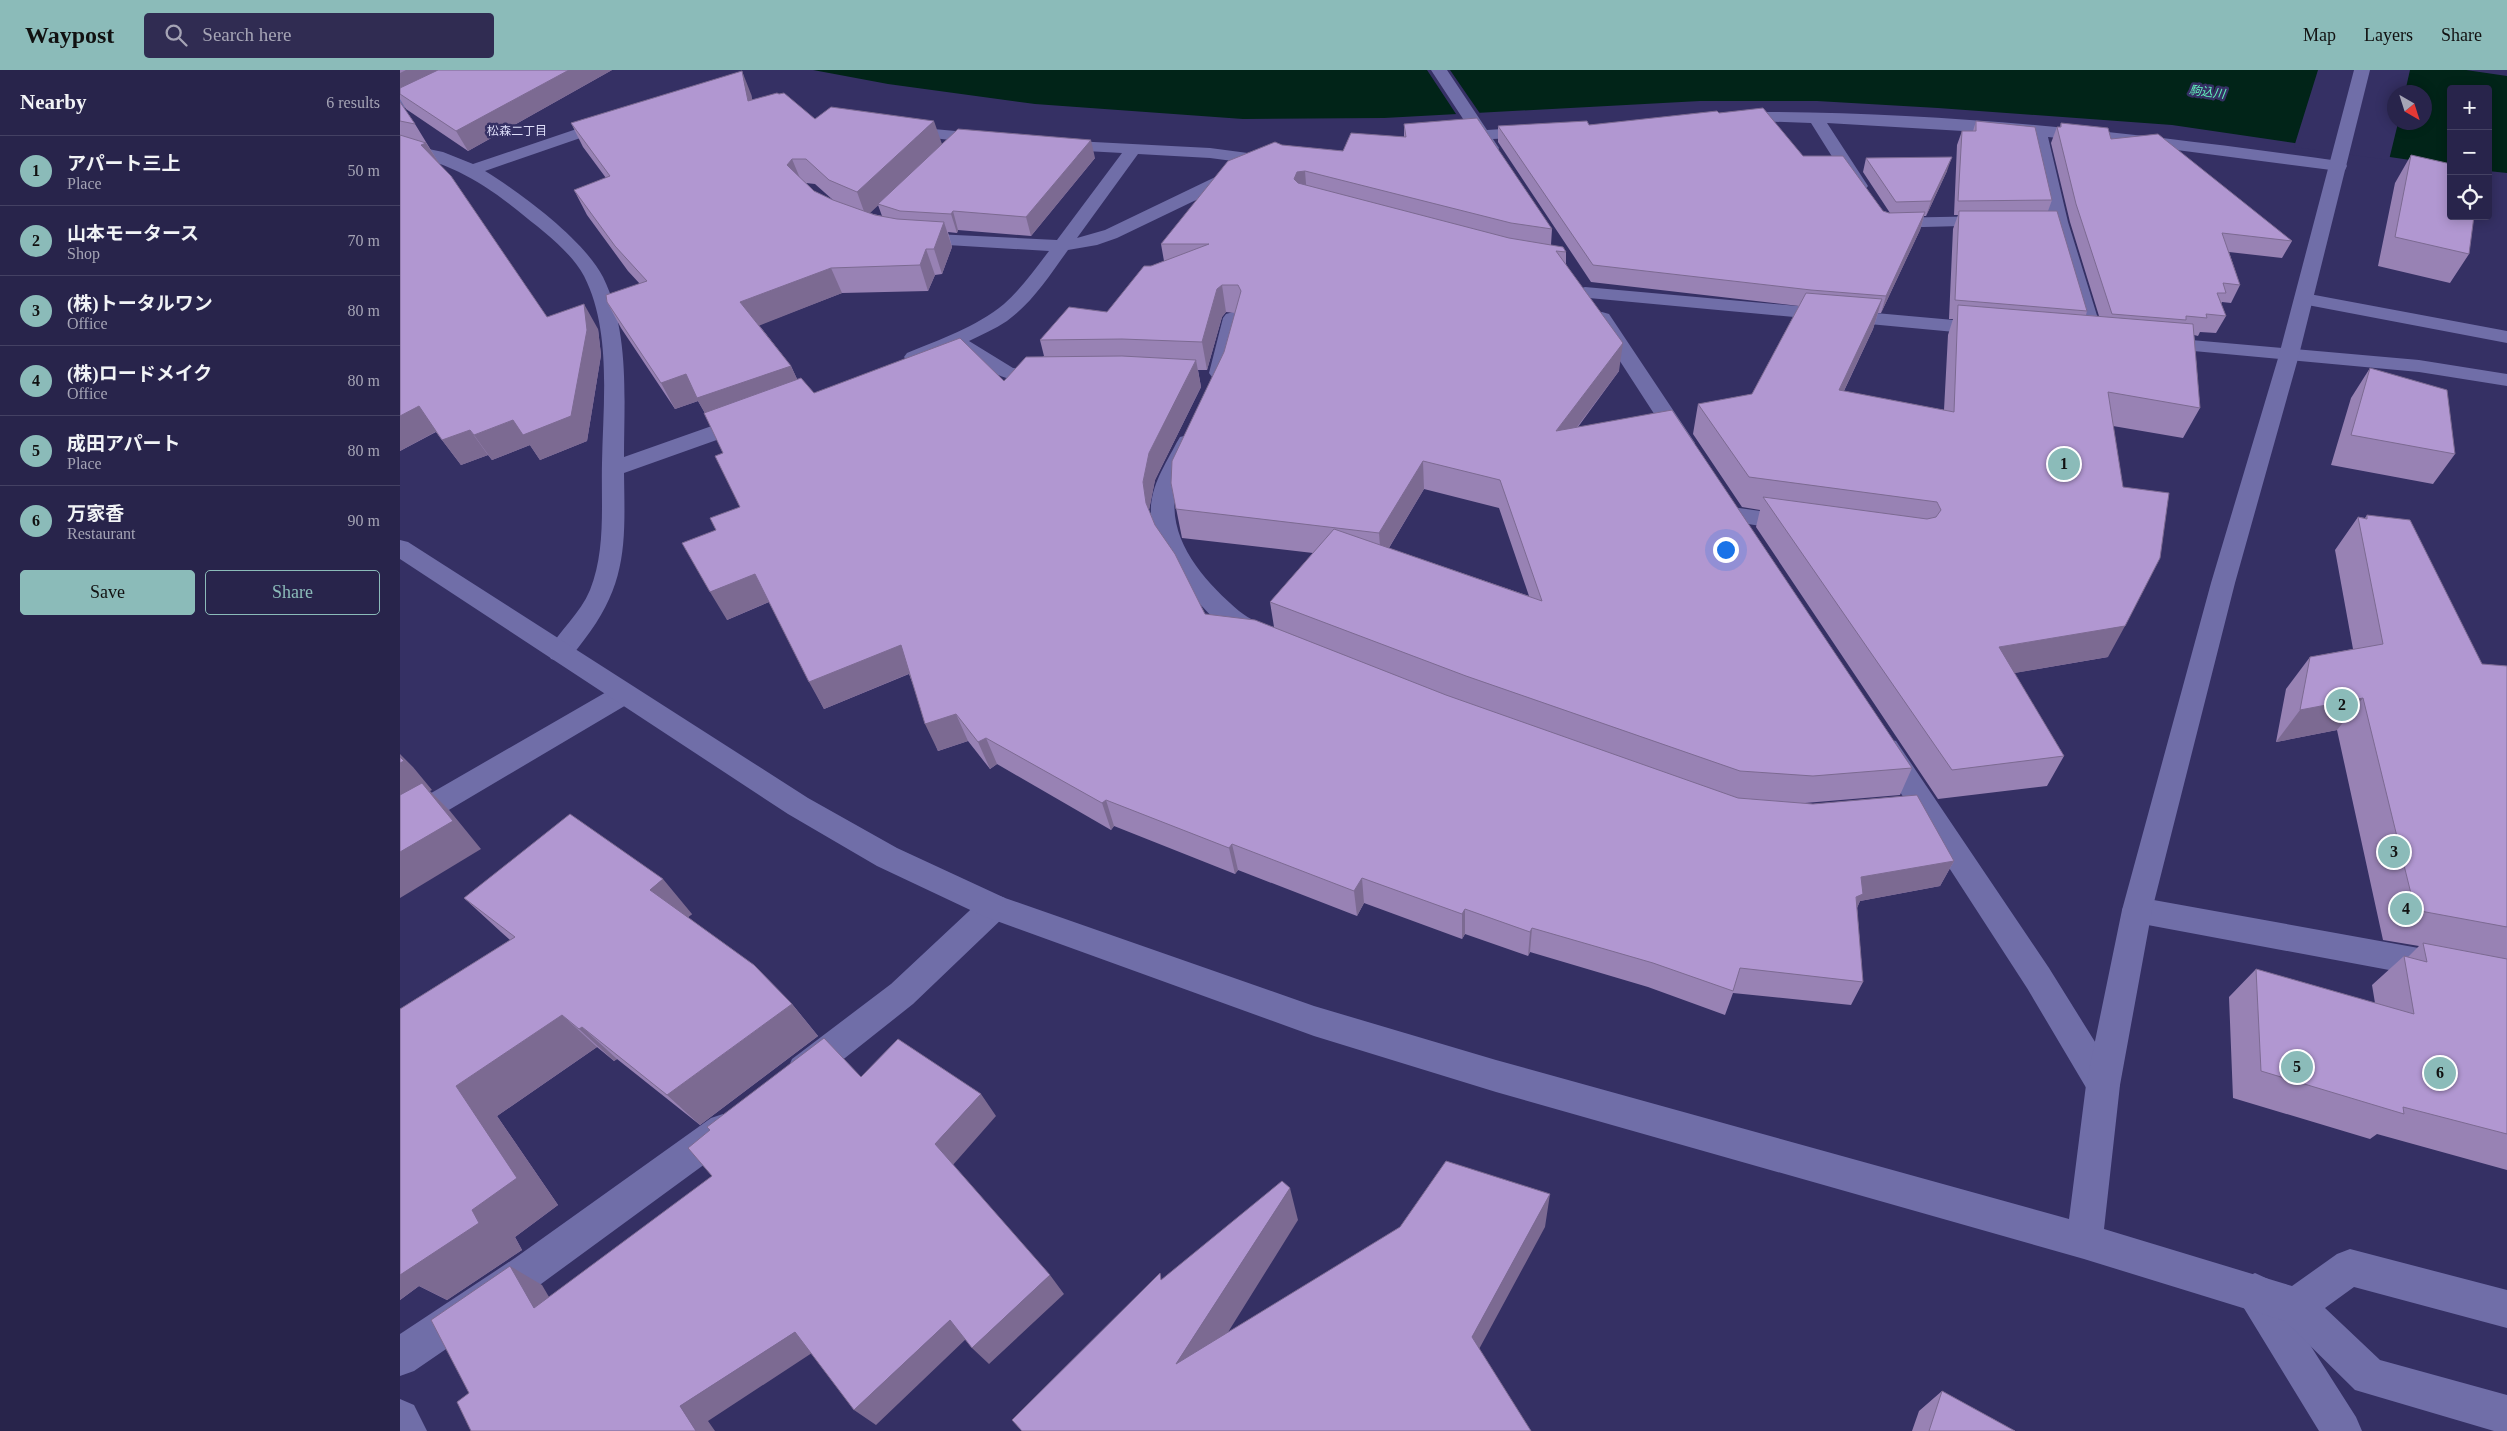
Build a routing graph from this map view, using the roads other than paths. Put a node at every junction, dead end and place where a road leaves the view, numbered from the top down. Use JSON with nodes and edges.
{"nodes":[{"id":1,"x":477,"y":70,"type":"edge"},
{"id":2,"x":1439,"y":70,"type":"edge"},
{"id":3,"x":2362,"y":70,"type":"edge"},
{"id":4,"x":400,"y":105,"type":"edge"},
{"id":5,"x":626,"y":118,"type":"edge"},
{"id":6,"x":1716,"y":118,"type":"edge"},
{"id":7,"x":1816,"y":118,"type":"junction"},
{"id":8,"x":888,"y":129,"type":"edge"},
{"id":9,"x":1479,"y":131,"type":"junction"},
{"id":10,"x":1547,"y":131,"type":"edge"},
{"id":11,"x":2038,"y":131,"type":"junction"},
{"id":12,"x":962,"y":137,"type":"junction"},
{"id":13,"x":1434,"y":138,"type":"edge"},
{"id":14,"x":1009,"y":141,"type":"edge"},
{"id":15,"x":1036,"y":143,"type":"edge"},
{"id":16,"x":400,"y":148,"type":"edge"},
{"id":17,"x":1133,"y":150,"type":"junction"},
{"id":18,"x":948,"y":151,"type":"edge"},
{"id":19,"x":1283,"y":158,"type":"edge"},
{"id":20,"x":1263,"y":160,"type":"junction"},
{"id":21,"x":2339,"y":163,"type":"junction"},
{"id":22,"x":1504,"y":169,"type":"edge"},
{"id":23,"x":471,"y":170,"type":"junction"},
{"id":24,"x":2010,"y":221,"type":"edge"},
{"id":25,"x":2039,"y":221,"type":"edge"},
{"id":26,"x":2059,"y":222,"type":"junction"},
{"id":27,"x":898,"y":236,"type":"edge"},
{"id":28,"x":1060,"y":246,"type":"junction"},
{"id":29,"x":2304,"y":299,"type":"junction"},
{"id":30,"x":1233,"y":318,"type":"edge"},
{"id":31,"x":2007,"y":331,"type":"edge"},
{"id":32,"x":2507,"y":337,"type":"edge"},
{"id":33,"x":2094,"y":338,"type":"edge"},
{"id":34,"x":954,"y":340,"type":"junction"},
{"id":35,"x":2141,"y":342,"type":"edge"},
{"id":36,"x":2289,"y":355,"type":"junction"},
{"id":37,"x":900,"y":362,"type":"edge"},
{"id":38,"x":1067,"y":375,"type":"edge"},
{"id":39,"x":2507,"y":380,"type":"edge"},
{"id":40,"x":1208,"y":384,"type":"edge"},
{"id":41,"x":767,"y":414,"type":"edge"},
{"id":42,"x":1198,"y":422,"type":"edge"},
{"id":43,"x":1699,"y":465,"type":"edge"},
{"id":44,"x":613,"y":469,"type":"junction"},
{"id":45,"x":1818,"y":527,"type":"edge"},
{"id":46,"x":1749,"y":540,"type":"edge"},
{"id":47,"x":400,"y":548,"type":"edge"},
{"id":48,"x":1281,"y":644,"type":"edge"},
{"id":49,"x":560,"y":652,"type":"junction"},
{"id":50,"x":624,"y":694,"type":"junction"},
{"id":51,"x":1875,"y":731,"type":"edge"},
{"id":52,"x":1924,"y":806,"type":"junction"},
{"id":53,"x":1896,"y":810,"type":"edge"},
{"id":54,"x":400,"y":825,"type":"edge"},
{"id":55,"x":994,"y":907,"type":"junction"},
{"id":56,"x":2137,"y":910,"type":"junction"},
{"id":57,"x":2507,"y":978,"type":"edge"},
{"id":58,"x":2102,"y":1085,"type":"junction"},
{"id":59,"x":777,"y":1090,"type":"edge"},
{"id":60,"x":746,"y":1113,"type":"edge"},
{"id":61,"x":2084,"y":1241,"type":"junction"},
{"id":62,"x":2255,"y":1292,"type":"junction"},
{"id":63,"x":2296,"y":1306,"type":"junction"},
{"id":64,"x":2507,"y":1309,"type":"edge"},
{"id":65,"x":400,"y":1357,"type":"edge"},
{"id":66,"x":2507,"y":1415,"type":"edge"},
{"id":67,"x":400,"y":1419,"type":"edge"},
{"id":68,"x":407,"y":1431,"type":"edge"},
{"id":69,"x":2342,"y":1431,"type":"edge"}],
"edges":[{"from":1,"to":4,"type":"street"},
{"from":2,"to":9,"type":"street"},
{"from":3,"to":21,"type":"street"},
{"from":5,"to":23,"type":"street"},
{"from":6,"to":7,"type":"street"},
{"from":7,"to":11,"type":"street"},
{"from":7,"to":24,"type":"street"},
{"from":8,"to":12,"type":"street"},
{"from":9,"to":10,"type":"street"},
{"from":9,"to":13,"type":"street"},
{"from":9,"to":22,"type":"street"},
{"from":11,"to":21,"type":"street"},
{"from":11,"to":26,"type":"street"},
{"from":12,"to":14,"type":"street"},
{"from":12,"to":18,"type":"street"},
{"from":15,"to":17,"type":"street"},
{"from":16,"to":23,"type":"street"},
{"from":17,"to":20,"type":"street"},
{"from":17,"to":28,"type":"street"},
{"from":19,"to":20,"type":"street"},
{"from":20,"to":28,"type":"street"},
{"from":21,"to":29,"type":"street"},
{"from":23,"to":44,"type":"street"},
{"from":25,"to":26,"type":"street"},
{"from":26,"to":33,"type":"street"},
{"from":27,"to":28,"type":"street"},
{"from":28,"to":34,"type":"street"},
{"from":29,"to":32,"type":"street"},
{"from":29,"to":36,"type":"street"},
{"from":30,"to":40,"type":"street"},
{"from":31,"to":43,"type":"street"},
{"from":34,"to":37,"type":"street"},
{"from":34,"to":38,"type":"street"},
{"from":35,"to":36,"type":"street"},
{"from":36,"to":39,"type":"street"},
{"from":36,"to":56,"type":"street"},
{"from":41,"to":44,"type":"street"},
{"from":42,"to":48,"type":"street"},
{"from":44,"to":49,"type":"street"},
{"from":45,"to":46,"type":"street"},
{"from":47,"to":49,"type":"street"},
{"from":49,"to":50,"type":"street"},
{"from":50,"to":54,"type":"street"},
{"from":50,"to":55,"type":"street"},
{"from":51,"to":52,"type":"street"},
{"from":52,"to":53,"type":"street"},
{"from":52,"to":58,"type":"street"},
{"from":55,"to":59,"type":"street"},
{"from":55,"to":61,"type":"street"},
{"from":56,"to":57,"type":"street"},
{"from":56,"to":58,"type":"street"},
{"from":58,"to":61,"type":"street"},
{"from":60,"to":65,"type":"street"},
{"from":61,"to":62,"type":"street"},
{"from":62,"to":63,"type":"street"},
{"from":62,"to":69,"type":"street"},
{"from":63,"to":64,"type":"street"},
{"from":63,"to":66,"type":"street"},
{"from":67,"to":68,"type":"street"}]}
